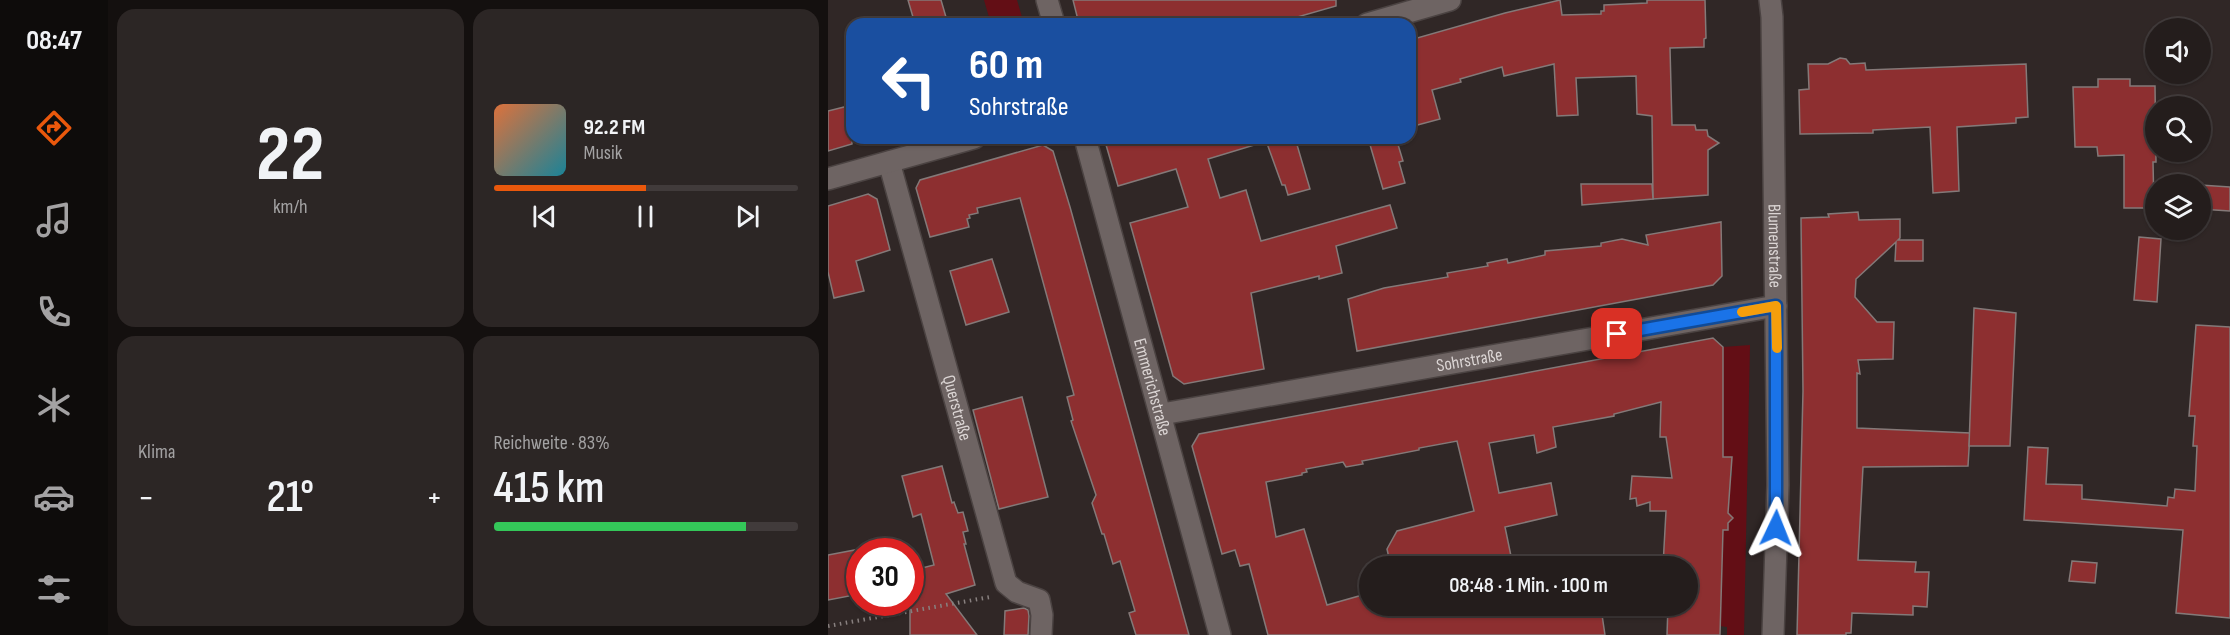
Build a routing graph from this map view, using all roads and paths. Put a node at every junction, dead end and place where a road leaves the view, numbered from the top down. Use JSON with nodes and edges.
{"nodes":[{"id":1,"x":1047,"y":0,"type":"edge"},
{"id":2,"x":1450,"y":0,"type":"edge"},
{"id":3,"x":1770,"y":0,"type":"edge"},
{"id":4,"x":1052,"y":18,"type":"edge"},
{"id":5,"x":1388,"y":18,"type":"edge"},
{"id":6,"x":953,"y":144,"type":"edge"},
{"id":7,"x":1087,"y":144,"type":"edge"},
{"id":8,"x":889,"y":162,"type":"junction"},
{"id":9,"x":828,"y":180,"type":"edge"},
{"id":10,"x":1776,"y":306,"type":"junction"},
{"id":11,"x":1162,"y":414,"type":"junction"},
{"id":12,"x":1017,"y":592,"type":"junction"},
{"id":13,"x":828,"y":626,"type":"edge"},
{"id":14,"x":1041,"y":635,"type":"edge"},
{"id":15,"x":1220,"y":635,"type":"edge"},
{"id":16,"x":1773,"y":635,"type":"edge"}],
"edges":[{"from":1,"to":4,"type":"street"},
{"from":2,"to":5,"type":"street"},
{"from":3,"to":10,"type":"street","name":"Blumenstraße"},
{"from":6,"to":8,"type":"street"},
{"from":7,"to":11,"type":"street","name":"Emmerichstraße"},
{"from":8,"to":9,"type":"street"},
{"from":8,"to":12,"type":"street","name":"Querstraße"},
{"from":10,"to":11,"type":"street","name":"Sohrstraße"},
{"from":10,"to":16,"type":"street","name":"Blumenstraße"},
{"from":11,"to":15,"type":"street","name":"Emmerichstraße"},
{"from":12,"to":13,"type":"path"},
{"from":12,"to":14,"type":"street","name":"Querstraße"}]}
